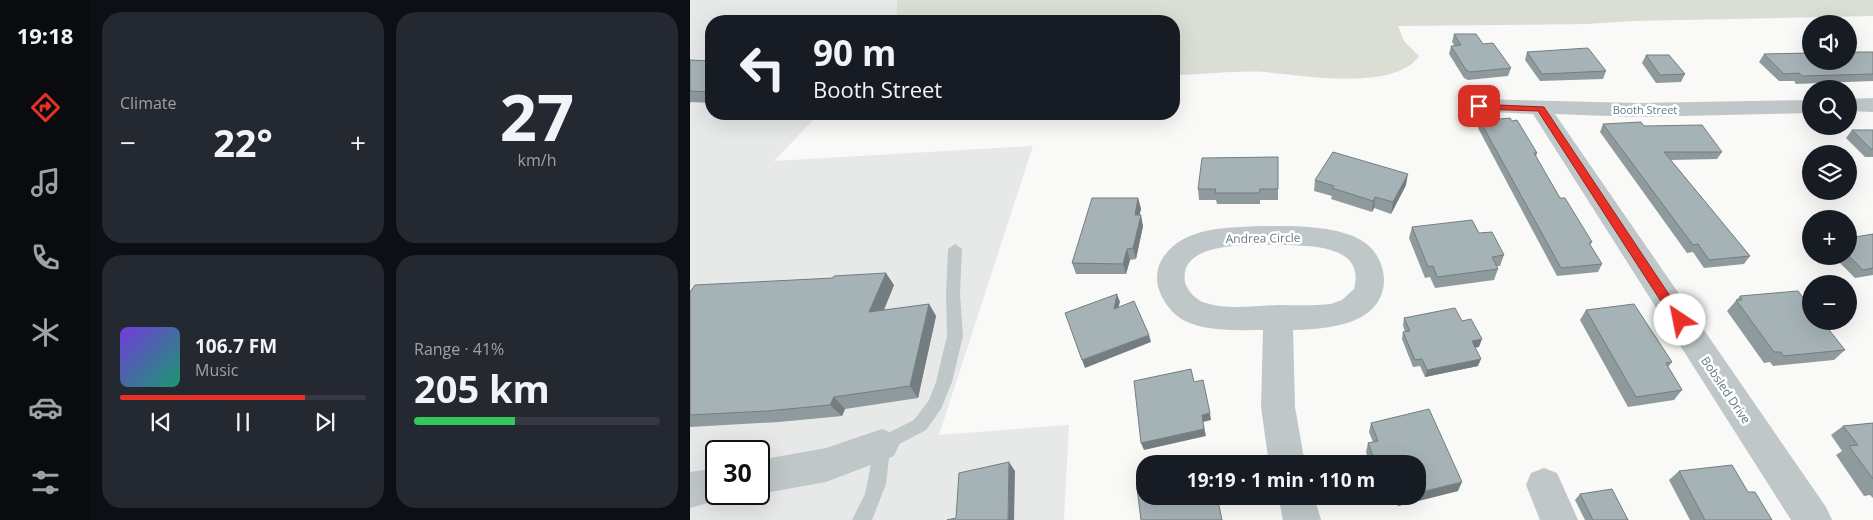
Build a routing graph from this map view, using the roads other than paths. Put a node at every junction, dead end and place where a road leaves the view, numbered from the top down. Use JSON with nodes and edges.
{"nodes":[{"id":1,"x":1857,"y":105,"type":"edge"},
{"id":2,"x":1873,"y":105,"type":"edge"},
{"id":3,"x":1479,"y":106,"type":"dead end"},
{"id":4,"x":1802,"y":106,"type":"edge"},
{"id":5,"x":1540,"y":108,"type":"junction"},
{"id":6,"x":955,"y":249,"type":"dead end"},
{"id":7,"x":1278,"y":317,"type":"junction"},
{"id":8,"x":882,"y":445,"type":"junction"},
{"id":9,"x":1286,"y":455,"type":"edge"},
{"id":10,"x":770,"y":475,"type":"edge"},
{"id":11,"x":1544,"y":485,"type":"dead end"},
{"id":12,"x":705,"y":487,"type":"edge"},
{"id":13,"x":690,"y":490,"type":"edge"},
{"id":14,"x":1298,"y":505,"type":"edge"},
{"id":15,"x":861,"y":520,"type":"edge"},
{"id":16,"x":1302,"y":520,"type":"edge"},
{"id":17,"x":1559,"y":520,"type":"edge"},
{"id":18,"x":1813,"y":520,"type":"edge"}],
"edges":[{"from":1,"to":2,"type":"street"},
{"from":3,"to":5,"type":"street","name":"Booth Street"},
{"from":4,"to":5,"type":"street","name":"Booth Street"},
{"from":5,"to":18,"type":"street","name":"Bobsled Drive"},
{"from":6,"to":8,"type":"lane"},
{"from":7,"to":7,"type":"street","name":"Andrea Circle"},
{"from":7,"to":9,"type":"street"},
{"from":8,"to":10,"type":"street"},
{"from":8,"to":15,"type":"lane"},
{"from":11,"to":17,"type":"street"},
{"from":12,"to":13,"type":"street"},
{"from":14,"to":16,"type":"street"}]}
